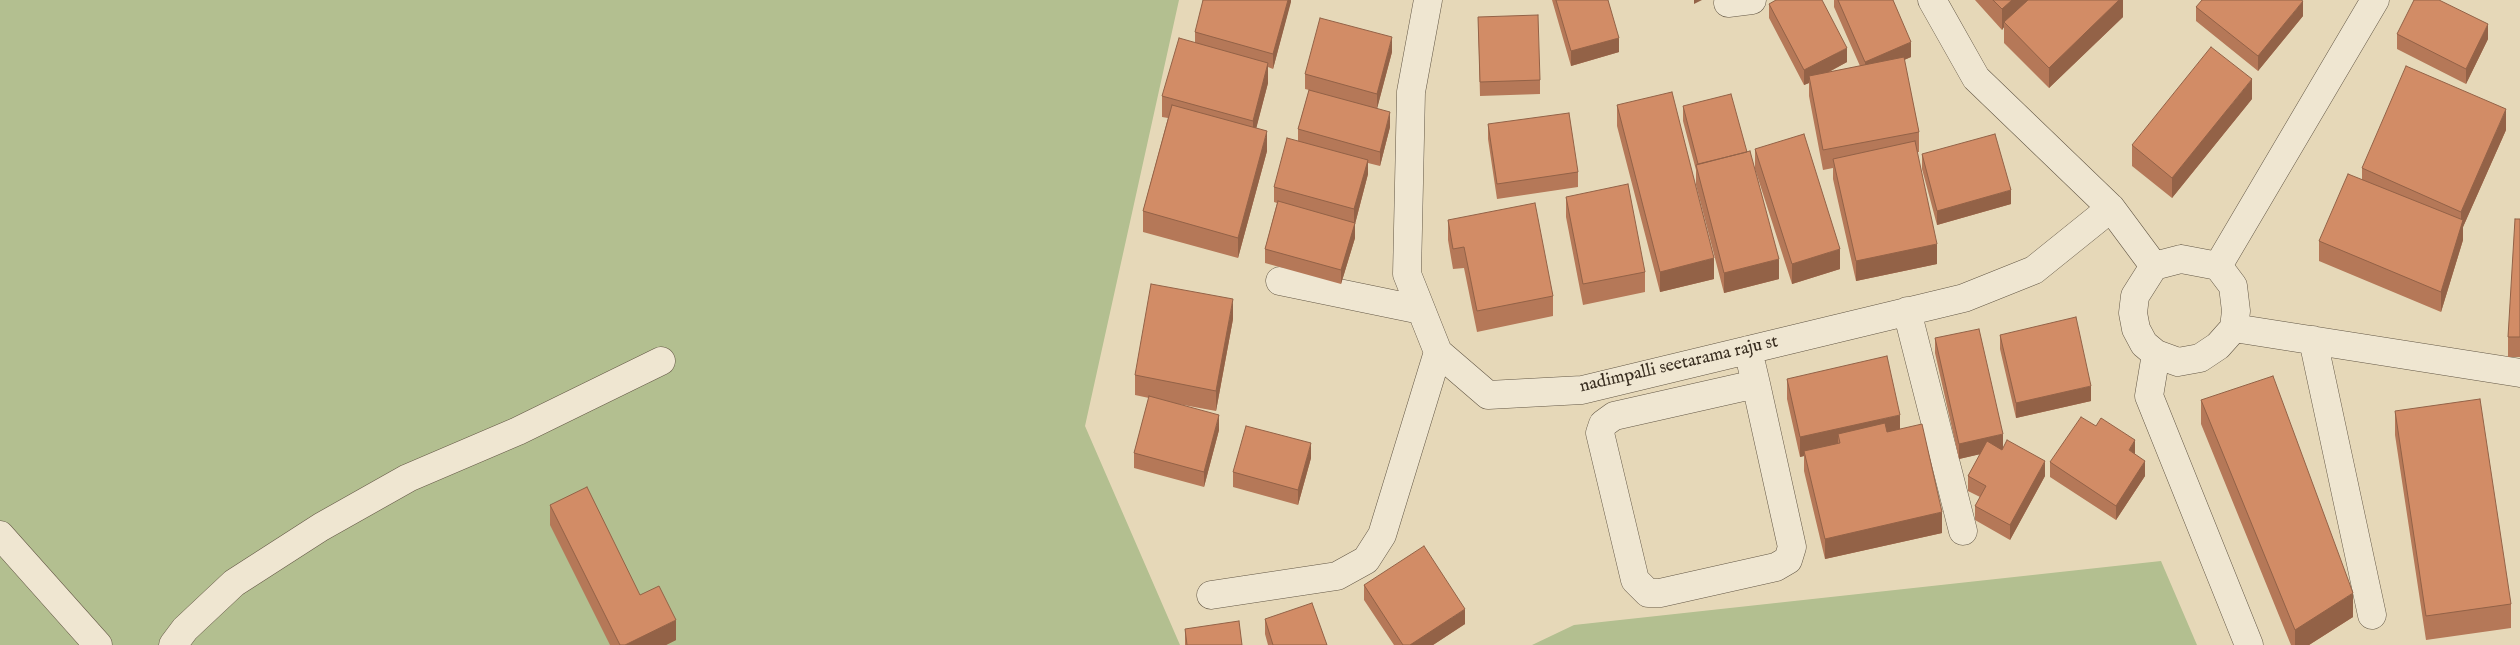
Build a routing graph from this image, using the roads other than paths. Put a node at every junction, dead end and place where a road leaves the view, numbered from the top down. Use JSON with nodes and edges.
{"nodes":[{"id":1,"x":1428,"y":0,"type":"edge"},
{"id":2,"x":1932,"y":0,"type":"edge"},
{"id":3,"x":2375,"y":0,"type":"edge"},
{"id":4,"x":2111,"y":208,"type":"junction"},
{"id":5,"x":2154,"y":266,"type":"junction"},
{"id":6,"x":2218,"y":266,"type":"junction"},
{"id":7,"x":1280,"y":281,"type":"dead end"},
{"id":8,"x":1421,"y":310,"type":"junction"},
{"id":9,"x":1907,"y":311,"type":"junction"},
{"id":10,"x":2234,"y":328,"type":"junction"},
{"id":11,"x":2313,"y":340,"type":"junction"},
{"id":12,"x":1748,"y":350,"type":"junction"},
{"id":13,"x":1438,"y":352,"type":"junction"},
{"id":14,"x":2156,"y":354,"type":"junction"},
{"id":15,"x":661,"y":361,"type":"dead end"},
{"id":16,"x":2520,"y":373,"type":"edge"},
{"id":17,"x":1756,"y":384,"type":"junction"},
{"id":18,"x":1963,"y":531,"type":"dead end"},
{"id":19,"x":0,"y":535,"type":"edge"},
{"id":20,"x":1212,"y":595,"type":"dead end"},
{"id":21,"x":2372,"y":615,"type":"dead end"},
{"id":22,"x":98,"y":645,"type":"edge"},
{"id":23,"x":173,"y":645,"type":"edge"},
{"id":24,"x":2249,"y":645,"type":"edge"}],
"edges":[{"from":1,"to":8,"type":"street","name":"nadimpalli seetarama raju st"},
{"from":2,"to":4,"type":"street"},
{"from":3,"to":6,"type":"street"},
{"from":4,"to":5,"type":"street"},
{"from":4,"to":9,"type":"street","name":"nadimpalli seetarama raju st"},
{"from":5,"to":6,"type":"street"},
{"from":5,"to":14,"type":"street"},
{"from":6,"to":10,"type":"street"},
{"from":7,"to":8,"type":"street"},
{"from":8,"to":13,"type":"street","name":"nadimpalli seetarama raju st"},
{"from":9,"to":12,"type":"street","name":"nadimpalli seetarama raju st"},
{"from":9,"to":18,"type":"street"},
{"from":10,"to":11,"type":"street"},
{"from":10,"to":14,"type":"street"},
{"from":11,"to":16,"type":"street"},
{"from":11,"to":21,"type":"street"},
{"from":12,"to":13,"type":"street","name":"nadimpalli seetarama raju st"},
{"from":12,"to":17,"type":"street"},
{"from":13,"to":20,"type":"street"},
{"from":14,"to":24,"type":"street"},
{"from":15,"to":23,"type":"street"},
{"from":17,"to":17,"type":"street"},
{"from":19,"to":22,"type":"street"}]}
